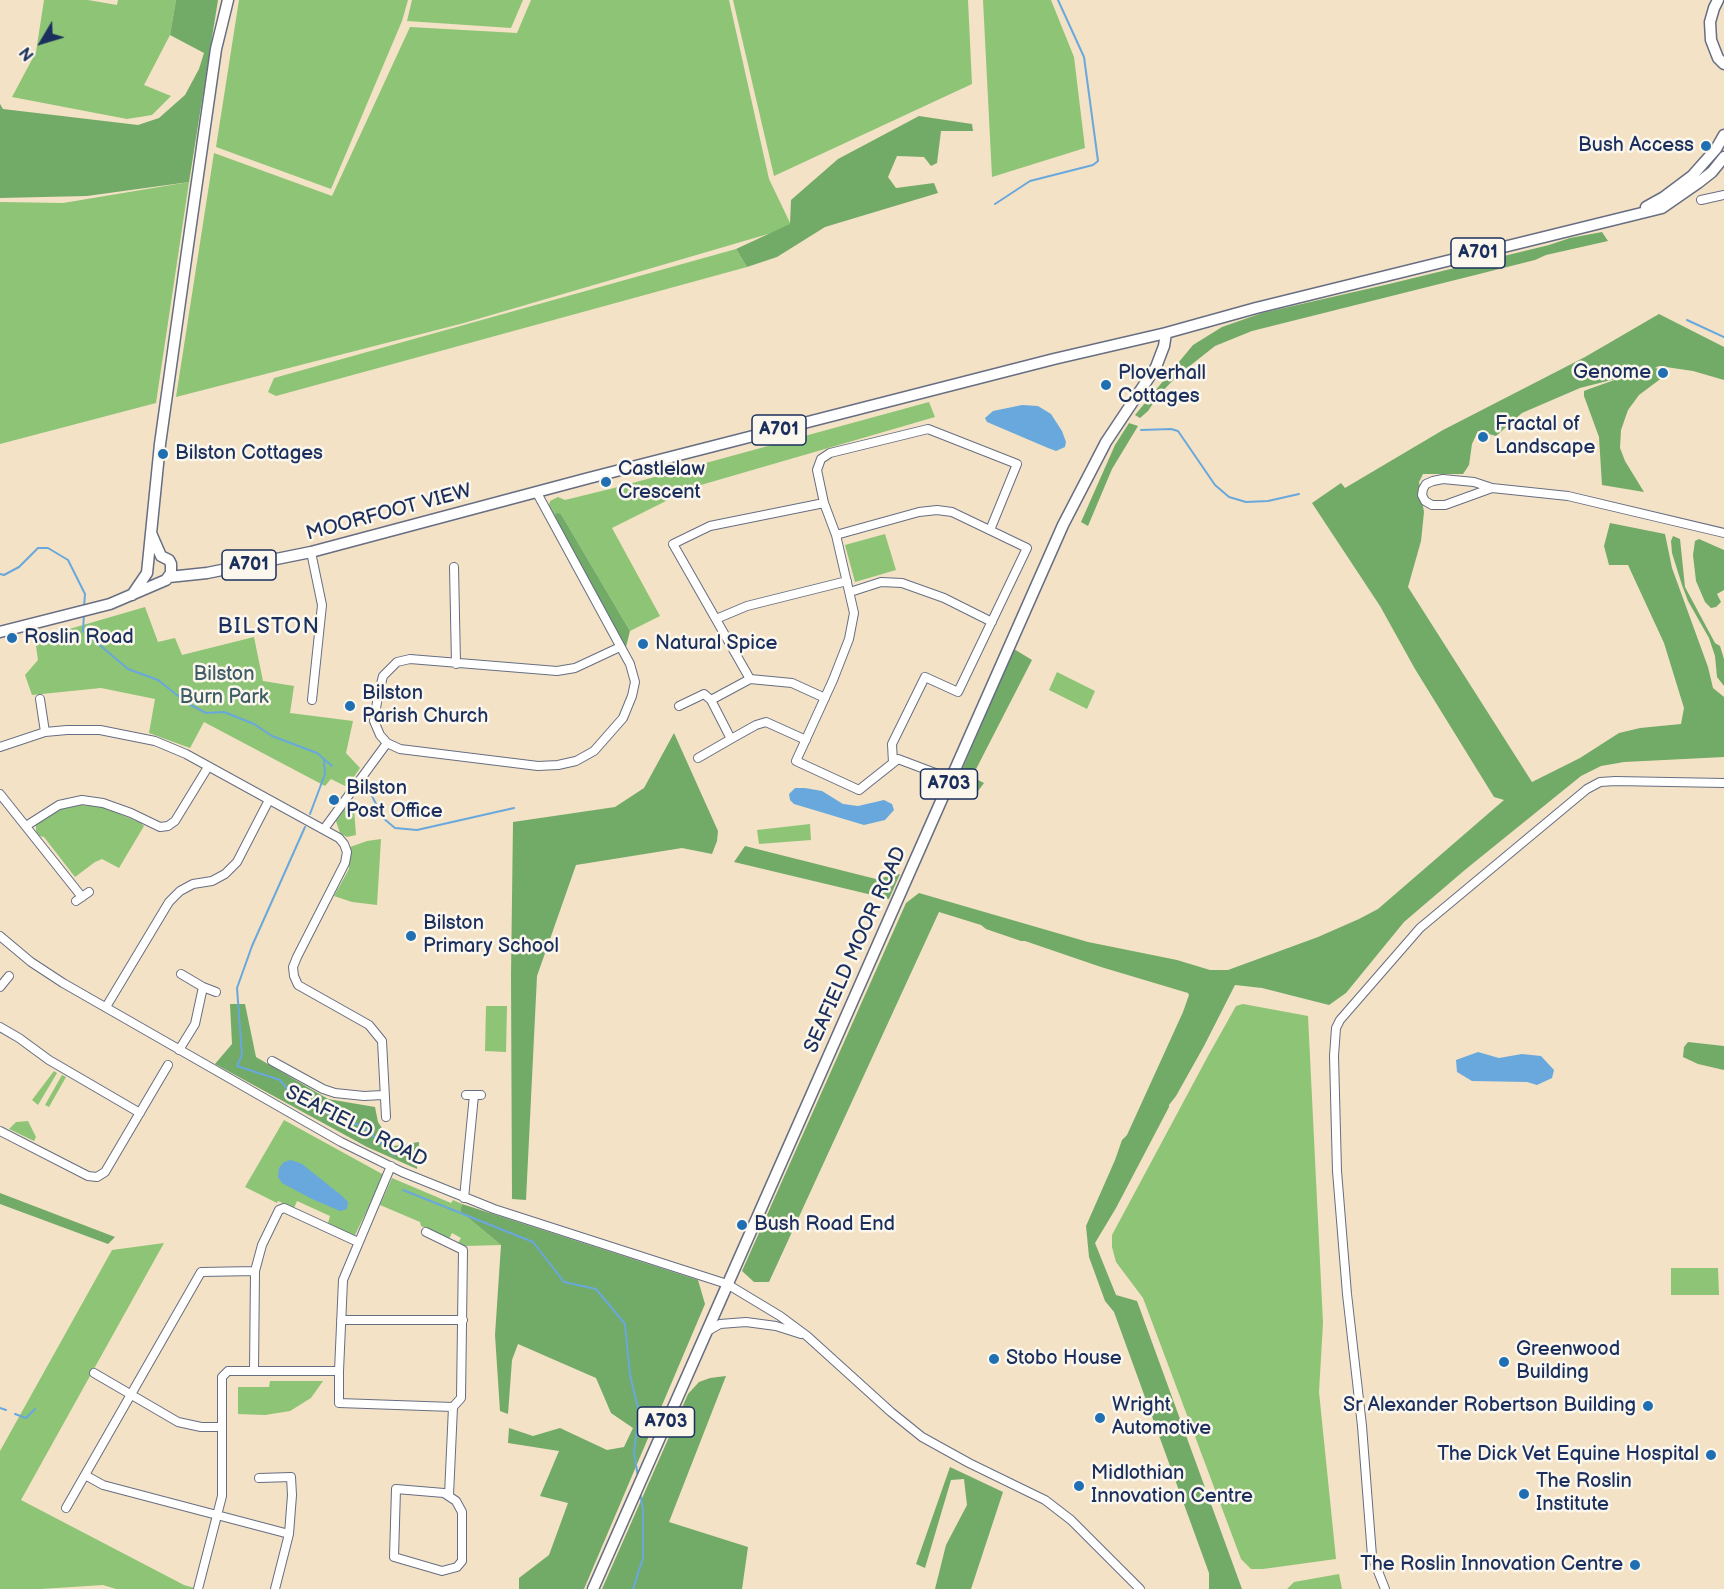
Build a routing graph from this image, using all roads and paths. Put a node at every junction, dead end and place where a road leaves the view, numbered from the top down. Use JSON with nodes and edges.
{"nodes":[{"id":1,"x":228,"y":0,"type":"edge"},
{"id":2,"x":1718,"y":0,"type":"edge"},
{"id":3,"x":1724,"y":64,"type":"edge"},
{"id":4,"x":1724,"y":135,"type":"edge"},
{"id":5,"x":1724,"y":157,"type":"edge"},
{"id":6,"x":1724,"y":195,"type":"edge"},
{"id":7,"x":1701,"y":200,"type":"dead end"},
{"id":8,"x":1633,"y":214,"type":"junction"},
{"id":9,"x":1166,"y":333,"type":"junction"},
{"id":10,"x":1492,"y":488,"type":"junction"},
{"id":11,"x":537,"y":493,"type":"junction"},
{"id":12,"x":824,"y":502,"type":"junction"},
{"id":13,"x":990,"y":530,"type":"junction"},
{"id":14,"x":151,"y":532,"type":"junction"},
{"id":15,"x":1724,"y":533,"type":"edge"},
{"id":16,"x":836,"y":536,"type":"junction"},
{"id":17,"x":311,"y":552,"type":"junction"},
{"id":18,"x":161,"y":556,"type":"junction"},
{"id":19,"x":171,"y":564,"type":"junction"},
{"id":20,"x":454,"y":567,"type":"dead end"},
{"id":21,"x":147,"y":569,"type":"junction"},
{"id":22,"x":196,"y":574,"type":"junction"},
{"id":23,"x":165,"y":579,"type":"junction"},
{"id":24,"x":847,"y":581,"type":"junction"},
{"id":25,"x":850,"y":592,"type":"junction"},
{"id":26,"x":132,"y":595,"type":"junction"},
{"id":27,"x":716,"y":619,"type":"junction"},
{"id":28,"x":992,"y":622,"type":"junction"},
{"id":29,"x":0,"y":632,"type":"edge"},
{"id":30,"x":621,"y":647,"type":"junction"},
{"id":31,"x":456,"y":664,"type":"junction"},
{"id":32,"x":750,"y":679,"type":"junction"},
{"id":33,"x":825,"y":698,"type":"junction"},
{"id":34,"x":40,"y":699,"type":"dead end"},
{"id":35,"x":312,"y":699,"type":"dead end"},
{"id":36,"x":711,"y":700,"type":"junction"},
{"id":37,"x":679,"y":706,"type":"dead end"},
{"id":38,"x":45,"y":732,"type":"junction"},
{"id":39,"x":731,"y":739,"type":"junction"},
{"id":40,"x":806,"y":740,"type":"junction"},
{"id":41,"x":387,"y":743,"type":"junction"},
{"id":42,"x":0,"y":747,"type":"edge"},
{"id":43,"x":698,"y":758,"type":"dead end"},
{"id":44,"x":893,"y":763,"type":"junction"},
{"id":45,"x":208,"y":767,"type":"junction"},
{"id":46,"x":951,"y":779,"type":"junction"},
{"id":47,"x":1724,"y":783,"type":"edge"},
{"id":48,"x":0,"y":794,"type":"edge"},
{"id":49,"x":270,"y":800,"type":"junction"},
{"id":50,"x":26,"y":826,"type":"junction"},
{"id":51,"x":324,"y":829,"type":"junction"},
{"id":52,"x":83,"y":897,"type":"dead end"},
{"id":53,"x":0,"y":936,"type":"edge"},
{"id":54,"x":9,"y":975,"type":"dead end"},
{"id":55,"x":182,"y":975,"type":"dead end"},
{"id":56,"x":0,"y":987,"type":"edge"},
{"id":57,"x":203,"y":987,"type":"junction"},
{"id":58,"x":216,"y":992,"type":"dead end"},
{"id":59,"x":106,"y":1007,"type":"junction"},
{"id":60,"x":0,"y":1028,"type":"edge"},
{"id":61,"x":179,"y":1050,"type":"junction"},
{"id":62,"x":273,"y":1061,"type":"dead end"},
{"id":63,"x":168,"y":1065,"type":"dead end"},
{"id":64,"x":383,"y":1095,"type":"junction"},
{"id":65,"x":474,"y":1095,"type":"dead end"},
{"id":66,"x":140,"y":1113,"type":"junction"},
{"id":67,"x":386,"y":1117,"type":"dead end"},
{"id":68,"x":0,"y":1131,"type":"edge"},
{"id":69,"x":391,"y":1166,"type":"junction"},
{"id":70,"x":464,"y":1198,"type":"junction"},
{"id":71,"x":426,"y":1232,"type":"dead end"},
{"id":72,"x":358,"y":1242,"type":"junction"},
{"id":73,"x":255,"y":1271,"type":"junction"},
{"id":74,"x":727,"y":1284,"type":"junction"},
{"id":75,"x":341,"y":1320,"type":"junction"},
{"id":76,"x":463,"y":1320,"type":"junction"},
{"id":77,"x":705,"y":1333,"type":"junction"},
{"id":78,"x":807,"y":1336,"type":"junction"},
{"id":79,"x":254,"y":1371,"type":"junction"},
{"id":80,"x":339,"y":1371,"type":"junction"},
{"id":81,"x":94,"y":1373,"type":"dead end"},
{"id":82,"x":132,"y":1395,"type":"junction"},
{"id":83,"x":453,"y":1407,"type":"junction"},
{"id":84,"x":221,"y":1427,"type":"junction"},
{"id":85,"x":86,"y":1476,"type":"junction"},
{"id":86,"x":259,"y":1478,"type":"dead end"},
{"id":87,"x":449,"y":1495,"type":"junction"},
{"id":88,"x":66,"y":1508,"type":"dead end"},
{"id":89,"x":216,"y":1516,"type":"junction"},
{"id":90,"x":290,"y":1534,"type":"junction"},
{"id":91,"x":198,"y":1589,"type":"edge"},
{"id":92,"x":275,"y":1589,"type":"edge"},
{"id":93,"x":593,"y":1589,"type":"edge"},
{"id":94,"x":1140,"y":1589,"type":"edge"},
{"id":95,"x":1385,"y":1589,"type":"edge"}],
"edges":[{"from":1,"to":14,"type":"main road"},
{"from":2,"to":3,"type":"main road"},
{"from":4,"to":8,"type":"main road","number":"A701"},
{"from":5,"to":8,"type":"main road","number":"A701"},
{"from":6,"to":7,"type":"street"},
{"from":8,"to":9,"type":"main road","number":"A701"},
{"from":9,"to":11,"type":"main road","name":"MOORFOOT VIEW","number":"A701"},
{"from":9,"to":46,"type":"main road","name":"SEAFIELD MOOR ROAD","number":"A703"},
{"from":10,"to":10,"type":"street"},
{"from":10,"to":15,"type":"street"},
{"from":11,"to":17,"type":"main road","name":"MOORFOOT VIEW","number":"A701"},
{"from":11,"to":30,"type":"street"},
{"from":12,"to":13,"type":"street"},
{"from":12,"to":16,"type":"street"},
{"from":12,"to":27,"type":"street"},
{"from":13,"to":16,"type":"street"},
{"from":13,"to":28,"type":"street"},
{"from":14,"to":18,"type":"main road"},
{"from":14,"to":21,"type":"main road"},
{"from":16,"to":24,"type":"street"},
{"from":17,"to":22,"type":"main road","name":"MOORFOOT VIEW","number":"A701"},
{"from":17,"to":35,"type":"street"},
{"from":18,"to":19,"type":"main road"},
{"from":18,"to":21,"type":"main road"},
{"from":19,"to":22,"type":"main road","name":"MOORFOOT VIEW","number":"A701"},
{"from":19,"to":23,"type":"main road"},
{"from":20,"to":31,"type":"street"},
{"from":21,"to":23,"type":"main road"},
{"from":21,"to":26,"type":"main road"},
{"from":22,"to":23,"type":"main road","name":"MOORFOOT VIEW","number":"A701"},
{"from":23,"to":26,"type":"main road","number":"A701"},
{"from":24,"to":25,"type":"street"},
{"from":24,"to":27,"type":"street"},
{"from":25,"to":28,"type":"street"},
{"from":25,"to":33,"type":"street"},
{"from":26,"to":29,"type":"main road","number":"A701"},
{"from":27,"to":32,"type":"street"},
{"from":28,"to":44,"type":"street"},
{"from":30,"to":31,"type":"street"},
{"from":30,"to":41,"type":"street"},
{"from":31,"to":41,"type":"street"},
{"from":32,"to":33,"type":"street"},
{"from":32,"to":36,"type":"street"},
{"from":33,"to":40,"type":"street"},
{"from":34,"to":38,"type":"street"},
{"from":36,"to":37,"type":"street"},
{"from":36,"to":39,"type":"street"},
{"from":38,"to":42,"type":"street"},
{"from":38,"to":45,"type":"street"},
{"from":39,"to":40,"type":"street"},
{"from":39,"to":43,"type":"street"},
{"from":40,"to":44,"type":"street"},
{"from":41,"to":51,"type":"street"},
{"from":44,"to":46,"type":"street"},
{"from":45,"to":49,"type":"street"},
{"from":45,"to":50,"type":"street"},
{"from":46,"to":74,"type":"main road","name":"SEAFIELD MOOR ROAD","number":"A703"},
{"from":47,"to":95,"type":"street"},
{"from":48,"to":50,"type":"street"},
{"from":49,"to":51,"type":"street"},
{"from":49,"to":59,"type":"street"},
{"from":50,"to":52,"type":"street"},
{"from":51,"to":64,"type":"street"},
{"from":53,"to":59,"type":"street","name":"SEAFIELD ROAD"},
{"from":54,"to":56,"type":"street"},
{"from":55,"to":57,"type":"street"},
{"from":57,"to":58,"type":"street"},
{"from":57,"to":61,"type":"street"},
{"from":59,"to":61,"type":"street","name":"SEAFIELD ROAD"},
{"from":60,"to":66,"type":"street"},
{"from":61,"to":69,"type":"street","name":"SEAFIELD ROAD"},
{"from":62,"to":64,"type":"street"},
{"from":63,"to":66,"type":"street"},
{"from":64,"to":67,"type":"street"},
{"from":65,"to":70,"type":"street"},
{"from":66,"to":68,"type":"street"},
{"from":69,"to":70,"type":"street","name":"SEAFIELD ROAD"},
{"from":69,"to":72,"type":"street"},
{"from":70,"to":74,"type":"street","name":"SEAFIELD ROAD"},
{"from":71,"to":76,"type":"street"},
{"from":72,"to":73,"type":"street"},
{"from":72,"to":75,"type":"street"},
{"from":73,"to":79,"type":"street"},
{"from":73,"to":82,"type":"street"},
{"from":74,"to":77,"type":"main road","name":"SEAFIELD MOOR ROAD","number":"A703"},
{"from":74,"to":78,"type":"street","name":"SEAFIELD ROAD"},
{"from":75,"to":76,"type":"street"},
{"from":75,"to":80,"type":"street"},
{"from":76,"to":83,"type":"street"},
{"from":77,"to":78,"type":"street"},
{"from":77,"to":93,"type":"main road","name":"SEAFIELD MOOR ROAD","number":"A703"},
{"from":78,"to":94,"type":"street","name":"SEAFIELD ROAD"},
{"from":79,"to":80,"type":"street"},
{"from":79,"to":84,"type":"street"},
{"from":80,"to":83,"type":"street"},
{"from":81,"to":82,"type":"street"},
{"from":82,"to":84,"type":"street"},
{"from":82,"to":85,"type":"street"},
{"from":83,"to":87,"type":"street"},
{"from":84,"to":89,"type":"street"},
{"from":85,"to":88,"type":"street"},
{"from":85,"to":89,"type":"street"},
{"from":86,"to":90,"type":"street"},
{"from":87,"to":87,"type":"street"},
{"from":89,"to":90,"type":"street"},
{"from":89,"to":91,"type":"street"},
{"from":90,"to":92,"type":"street"}]}
